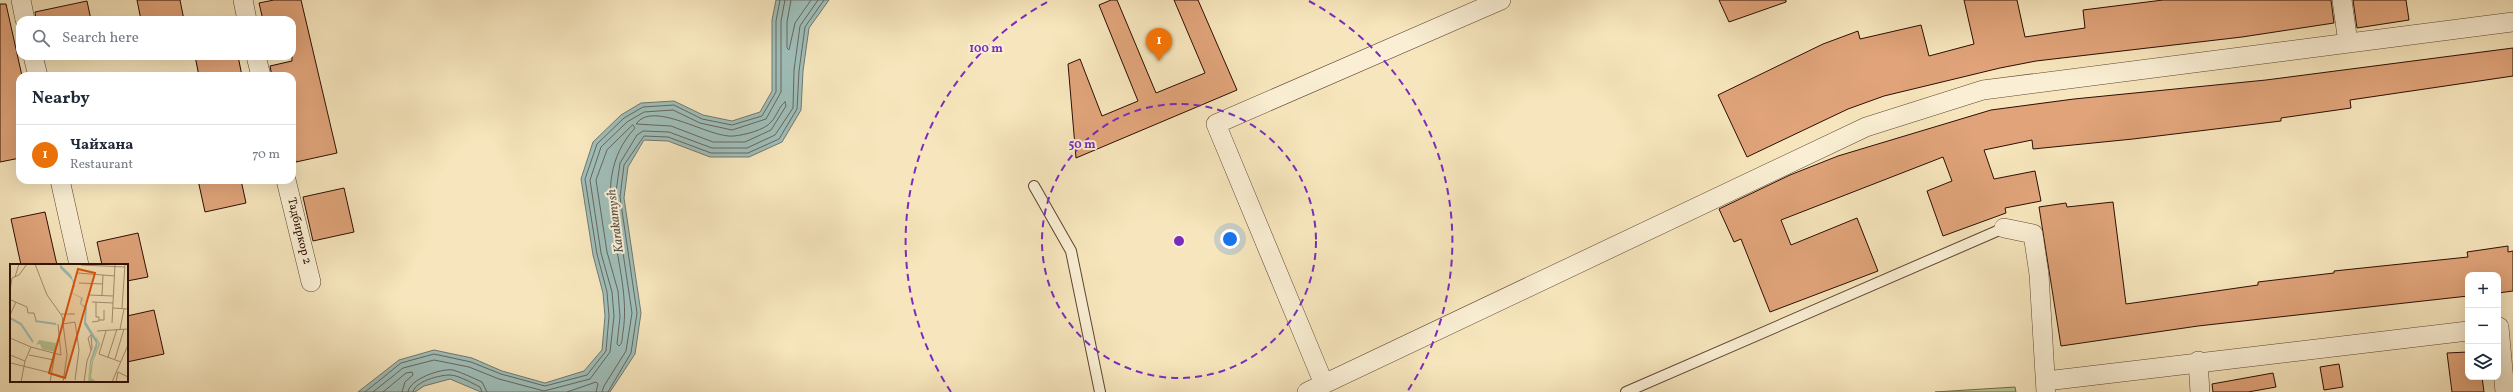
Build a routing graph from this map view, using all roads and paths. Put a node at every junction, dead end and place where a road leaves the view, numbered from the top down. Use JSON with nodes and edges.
{"nodes":[{"id":1,"x":21,"y":0,"type":"edge"},
{"id":2,"x":242,"y":0,"type":"edge"},
{"id":3,"x":1501,"y":0,"type":"edge"},
{"id":4,"x":2342,"y":0,"type":"edge"},
{"id":5,"x":25,"y":16,"type":"edge"},
{"id":6,"x":246,"y":16,"type":"edge"},
{"id":7,"x":2513,"y":22,"type":"edge"},
{"id":8,"x":2348,"y":43,"type":"junction"},
{"id":9,"x":34,"y":60,"type":"edge"},
{"id":10,"x":257,"y":60,"type":"edge"},
{"id":11,"x":37,"y":72,"type":"edge"},
{"id":12,"x":260,"y":72,"type":"edge"},
{"id":13,"x":61,"y":184,"type":"edge"},
{"id":14,"x":287,"y":184,"type":"edge"},
{"id":15,"x":1034,"y":186,"type":"dead end"},
{"id":16,"x":2004,"y":228,"type":"joint"},
{"id":17,"x":79,"y":264,"type":"edge"},
{"id":18,"x":311,"y":282,"type":"dead end"},
{"id":19,"x":2513,"y":325,"type":"edge"},
{"id":20,"x":2501,"y":327,"type":"edge"},
{"id":21,"x":2465,"y":331,"type":"edge"},
{"id":22,"x":2500,"y":344,"type":"edge"},
{"id":23,"x":2198,"y":361,"type":"junction"},
{"id":24,"x":1324,"y":384,"type":"junction"},
{"id":25,"x":2046,"y":386,"type":"edge"},
{"id":26,"x":1100,"y":392,"type":"edge"},
{"id":27,"x":1306,"y":392,"type":"edge"},
{"id":28,"x":1626,"y":392,"type":"edge"},
{"id":29,"x":2200,"y":392,"type":"edge"},
{"id":30,"x":2505,"y":392,"type":"edge"}],
"edges":[{"from":1,"to":5,"type":"street"},
{"from":2,"to":6,"type":"street"},
{"from":3,"to":24,"type":"street"},
{"from":4,"to":8,"type":"street"},
{"from":7,"to":8,"type":"street"},
{"from":8,"to":24,"type":"street"},
{"from":9,"to":11,"type":"street"},
{"from":10,"to":12,"type":"street"},
{"from":13,"to":17,"type":"street"},
{"from":14,"to":18,"type":"street","name":"Тадбиркор 2"},
{"from":15,"to":26,"type":"lane"},
{"from":16,"to":25,"type":"street"},
{"from":16,"to":28,"type":"lane"},
{"from":19,"to":20,"type":"street"},
{"from":21,"to":23,"type":"street"},
{"from":22,"to":30,"type":"street"},
{"from":23,"to":25,"type":"street"},
{"from":23,"to":29,"type":"street"},
{"from":24,"to":27,"type":"street"}]}
